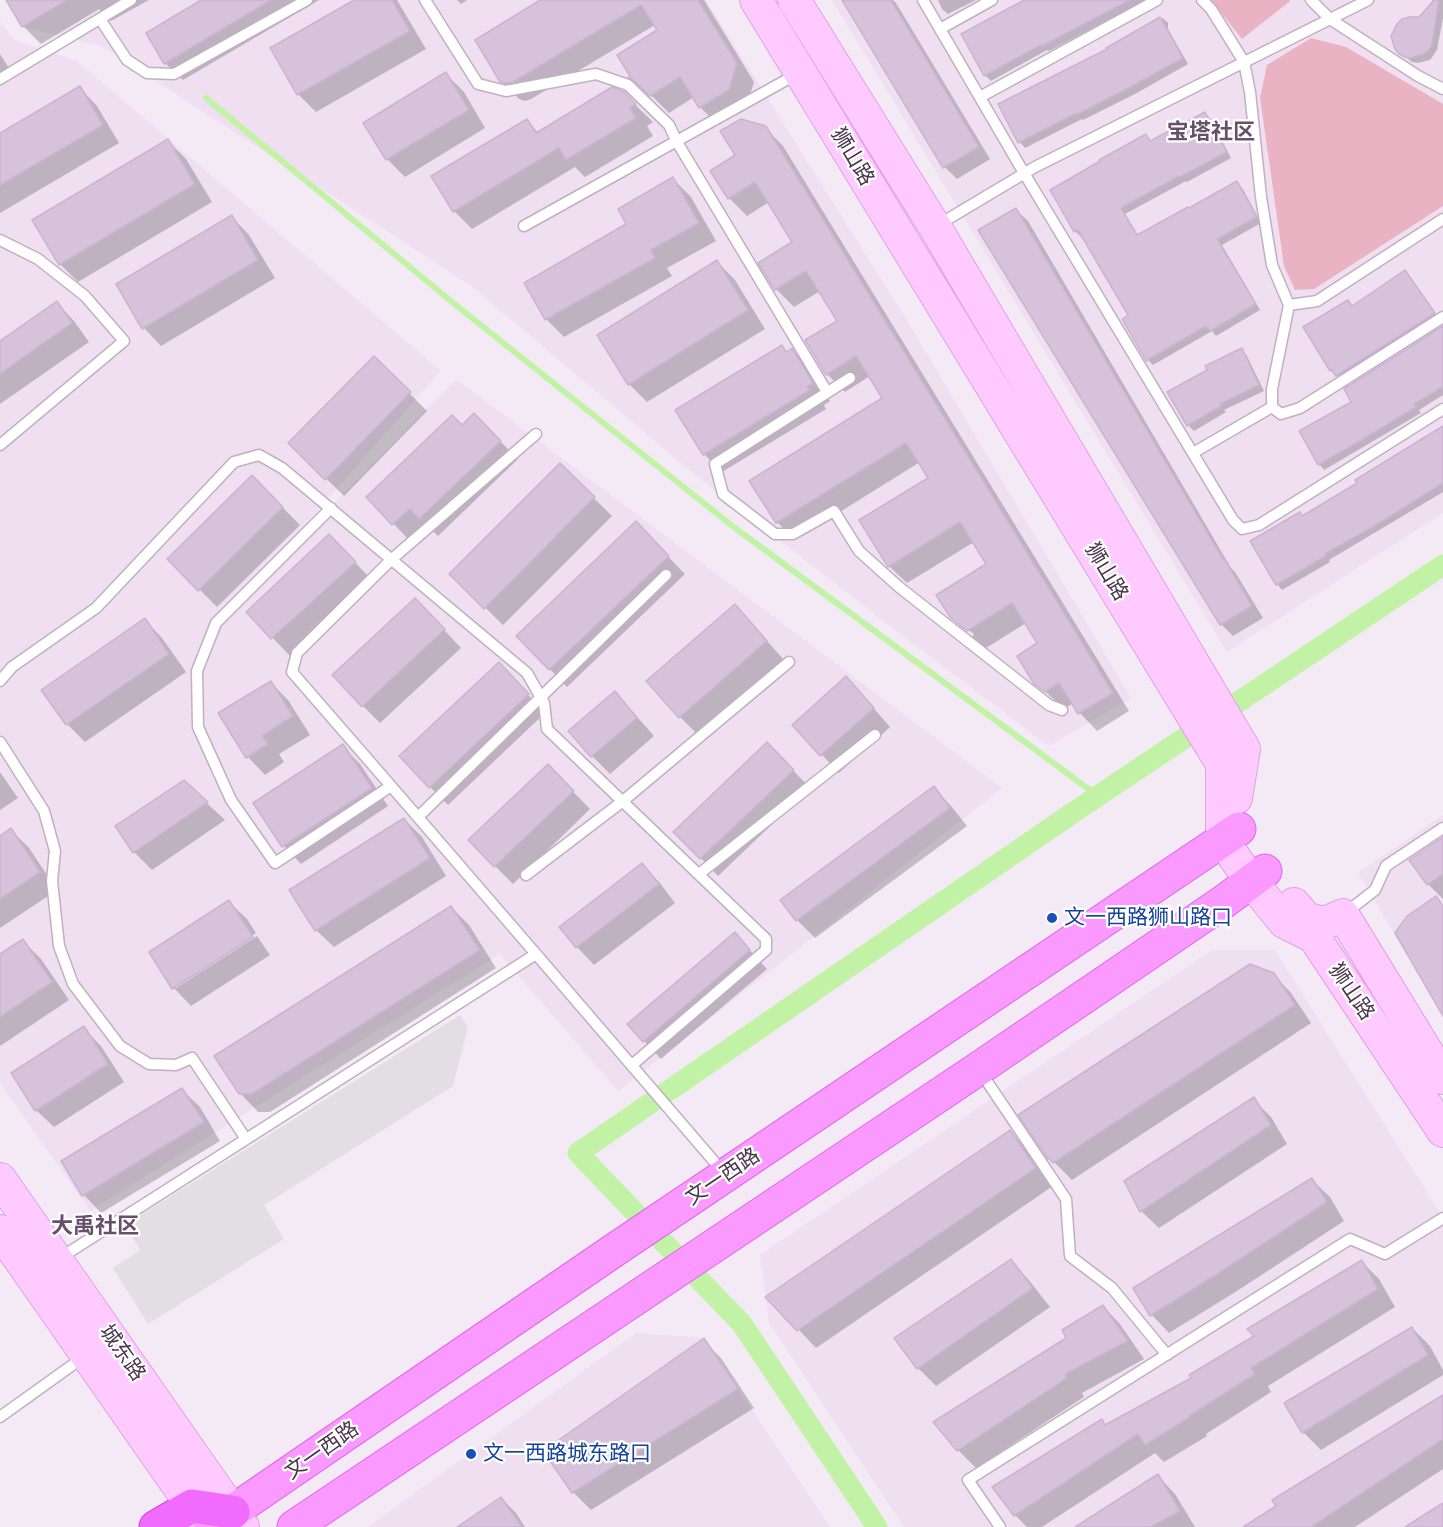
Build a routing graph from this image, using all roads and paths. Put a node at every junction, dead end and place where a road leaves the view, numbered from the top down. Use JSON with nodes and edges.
{"nodes":[{"id":1,"x":131,"y":0,"type":"edge"},
{"id":2,"x":307,"y":0,"type":"edge"},
{"id":3,"x":425,"y":0,"type":"edge"},
{"id":4,"x":756,"y":0,"type":"edge"},
{"id":5,"x":795,"y":0,"type":"edge"},
{"id":6,"x":923,"y":0,"type":"edge"},
{"id":7,"x":992,"y":0,"type":"edge"},
{"id":8,"x":1156,"y":0,"type":"edge"},
{"id":9,"x":1202,"y":0,"type":"edge"},
{"id":10,"x":1311,"y":0,"type":"edge"},
{"id":11,"x":1368,"y":0,"type":"edge"},
{"id":12,"x":100,"y":19,"type":"junction"},
{"id":13,"x":1329,"y":19,"type":"junction"},
{"id":14,"x":939,"y":29,"type":"junction"},
{"id":15,"x":1244,"y":62,"type":"junction"},
{"id":16,"x":800,"y":72,"type":"junction"},
{"id":17,"x":0,"y":80,"type":"edge"},
{"id":18,"x":1443,"y":88,"type":"edge"},
{"id":19,"x":980,"y":98,"type":"junction"},
{"id":20,"x":677,"y":142,"type":"junction"},
{"id":21,"x":1024,"y":173,"type":"junction"},
{"id":22,"x":1443,"y":219,"type":"edge"},
{"id":23,"x":524,"y":226,"type":"dead end"},
{"id":24,"x":935,"y":227,"type":"junction"},
{"id":25,"x":0,"y":240,"type":"edge"},
{"id":26,"x":1289,"y":305,"type":"junction"},
{"id":27,"x":1443,"y":317,"type":"edge"},
{"id":28,"x":850,"y":378,"type":"dead end"},
{"id":29,"x":827,"y":392,"type":"junction"},
{"id":30,"x":1272,"y":407,"type":"junction"},
{"id":31,"x":1443,"y":409,"type":"edge"},
{"id":32,"x":536,"y":434,"type":"dead end"},
{"id":33,"x":0,"y":446,"type":"edge"},
{"id":34,"x":1193,"y":453,"type":"junction"},
{"id":35,"x":331,"y":508,"type":"junction"},
{"id":36,"x":392,"y":559,"type":"junction"},
{"id":37,"x":666,"y":575,"type":"dead end"},
{"id":38,"x":789,"y":662,"type":"dead end"},
{"id":39,"x":0,"y":681,"type":"edge"},
{"id":40,"x":1189,"y":684,"type":"junction"},
{"id":41,"x":541,"y":698,"type":"junction"},
{"id":42,"x":1062,"y":710,"type":"dead end"},
{"id":43,"x":875,"y":735,"type":"dead end"},
{"id":44,"x":0,"y":742,"type":"edge"},
{"id":45,"x":391,"y":786,"type":"junction"},
{"id":46,"x":622,"y":801,"type":"junction"},
{"id":47,"x":418,"y":817,"type":"junction"},
{"id":48,"x":1443,"y":828,"type":"edge"},
{"id":49,"x":1230,"y":835,"type":"junction"},
{"id":50,"x":699,"y":874,"type":"junction"},
{"id":51,"x":526,"y":875,"type":"dead end"},
{"id":52,"x":1258,"y":877,"type":"junction"},
{"id":53,"x":1343,"y":915,"type":"junction"},
{"id":54,"x":536,"y":954,"type":"junction"},
{"id":55,"x":632,"y":1065,"type":"junction"},
{"id":56,"x":978,"y":1069,"type":"junction"},
{"id":57,"x":1443,"y":1078,"type":"edge"},
{"id":58,"x":1443,"y":1131,"type":"edge"},
{"id":59,"x":246,"y":1139,"type":"junction"},
{"id":60,"x":0,"y":1179,"type":"edge"},
{"id":61,"x":717,"y":1181,"type":"junction"},
{"id":62,"x":1443,"y":1218,"type":"edge"},
{"id":63,"x":0,"y":1231,"type":"edge"},
{"id":64,"x":57,"y":1260,"type":"junction"},
{"id":65,"x":1167,"y":1355,"type":"junction"},
{"id":66,"x":86,"y":1356,"type":"junction"},
{"id":67,"x":0,"y":1417,"type":"edge"},
{"id":68,"x":217,"y":1520,"type":"edge"},
{"id":69,"x":156,"y":1527,"type":"edge"},
{"id":70,"x":294,"y":1527,"type":"edge"},
{"id":71,"x":1000,"y":1527,"type":"edge"}],
"edges":[{"from":1,"to":12,"type":"lane"},
{"from":2,"to":12,"type":"lane"},
{"from":3,"to":20,"type":"lane"},
{"from":4,"to":16,"type":"main road","name":"狮山路"},
{"from":5,"to":24,"type":"main road","name":"狮山路"},
{"from":6,"to":14,"type":"lane"},
{"from":7,"to":14,"type":"lane"},
{"from":8,"to":19,"type":"lane"},
{"from":9,"to":15,"type":"lane"},
{"from":10,"to":13,"type":"lane"},
{"from":11,"to":13,"type":"lane"},
{"from":12,"to":17,"type":"lane"},
{"from":13,"to":15,"type":"lane"},
{"from":13,"to":18,"type":"lane"},
{"from":14,"to":19,"type":"lane"},
{"from":15,"to":21,"type":"lane"},
{"from":15,"to":26,"type":"lane"},
{"from":16,"to":20,"type":"lane"},
{"from":16,"to":40,"type":"main road","name":"狮山路"},
{"from":19,"to":21,"type":"lane"},
{"from":20,"to":23,"type":"lane"},
{"from":20,"to":29,"type":"lane"},
{"from":21,"to":24,"type":"lane"},
{"from":21,"to":34,"type":"lane"},
{"from":22,"to":26,"type":"lane"},
{"from":24,"to":40,"type":"main road","name":"狮山路"},
{"from":25,"to":33,"type":"lane"},
{"from":26,"to":30,"type":"lane"},
{"from":27,"to":30,"type":"lane"},
{"from":28,"to":29,"type":"lane"},
{"from":29,"to":42,"type":"lane"},
{"from":30,"to":34,"type":"lane"},
{"from":31,"to":34,"type":"lane"},
{"from":32,"to":36,"type":"lane"},
{"from":35,"to":36,"type":"lane"},
{"from":35,"to":39,"type":"lane"},
{"from":35,"to":45,"type":"lane"},
{"from":36,"to":41,"type":"lane"},
{"from":36,"to":45,"type":"lane"},
{"from":37,"to":41,"type":"lane"},
{"from":38,"to":46,"type":"lane"},
{"from":40,"to":49,"type":"main road","name":"狮山路"},
{"from":41,"to":46,"type":"lane"},
{"from":41,"to":47,"type":"lane"},
{"from":43,"to":50,"type":"lane"},
{"from":44,"to":59,"type":"lane"},
{"from":45,"to":47,"type":"lane"},
{"from":46,"to":50,"type":"lane"},
{"from":46,"to":51,"type":"lane"},
{"from":47,"to":54,"type":"lane"},
{"from":48,"to":53,"type":"lane"},
{"from":49,"to":52,"type":"main road","name":"狮山路"},
{"from":49,"to":61,"type":"main road","name":"文一西路"},
{"from":50,"to":55,"type":"lane"},
{"from":52,"to":53,"type":"main road","name":"狮山路"},
{"from":52,"to":56,"type":"main road"},
{"from":52,"to":58,"type":"main road","name":"狮山路"},
{"from":53,"to":57,"type":"main road","name":"狮山路"},
{"from":54,"to":55,"type":"lane"},
{"from":54,"to":59,"type":"lane"},
{"from":55,"to":61,"type":"lane"},
{"from":56,"to":65,"type":"lane"},
{"from":56,"to":70,"type":"main road"},
{"from":59,"to":64,"type":"lane"},
{"from":60,"to":64,"type":"main road","name":"城东路"},
{"from":61,"to":68,"type":"main road","name":"文一西路"},
{"from":62,"to":65,"type":"lane"},
{"from":63,"to":66,"type":"main road","name":"城东路"},
{"from":64,"to":68,"type":"main road","name":"城东路"},
{"from":65,"to":71,"type":"lane"},
{"from":66,"to":67,"type":"lane"},
{"from":66,"to":68,"type":"main road","name":"城东路"},
{"from":68,"to":69,"type":"highway"}]}
